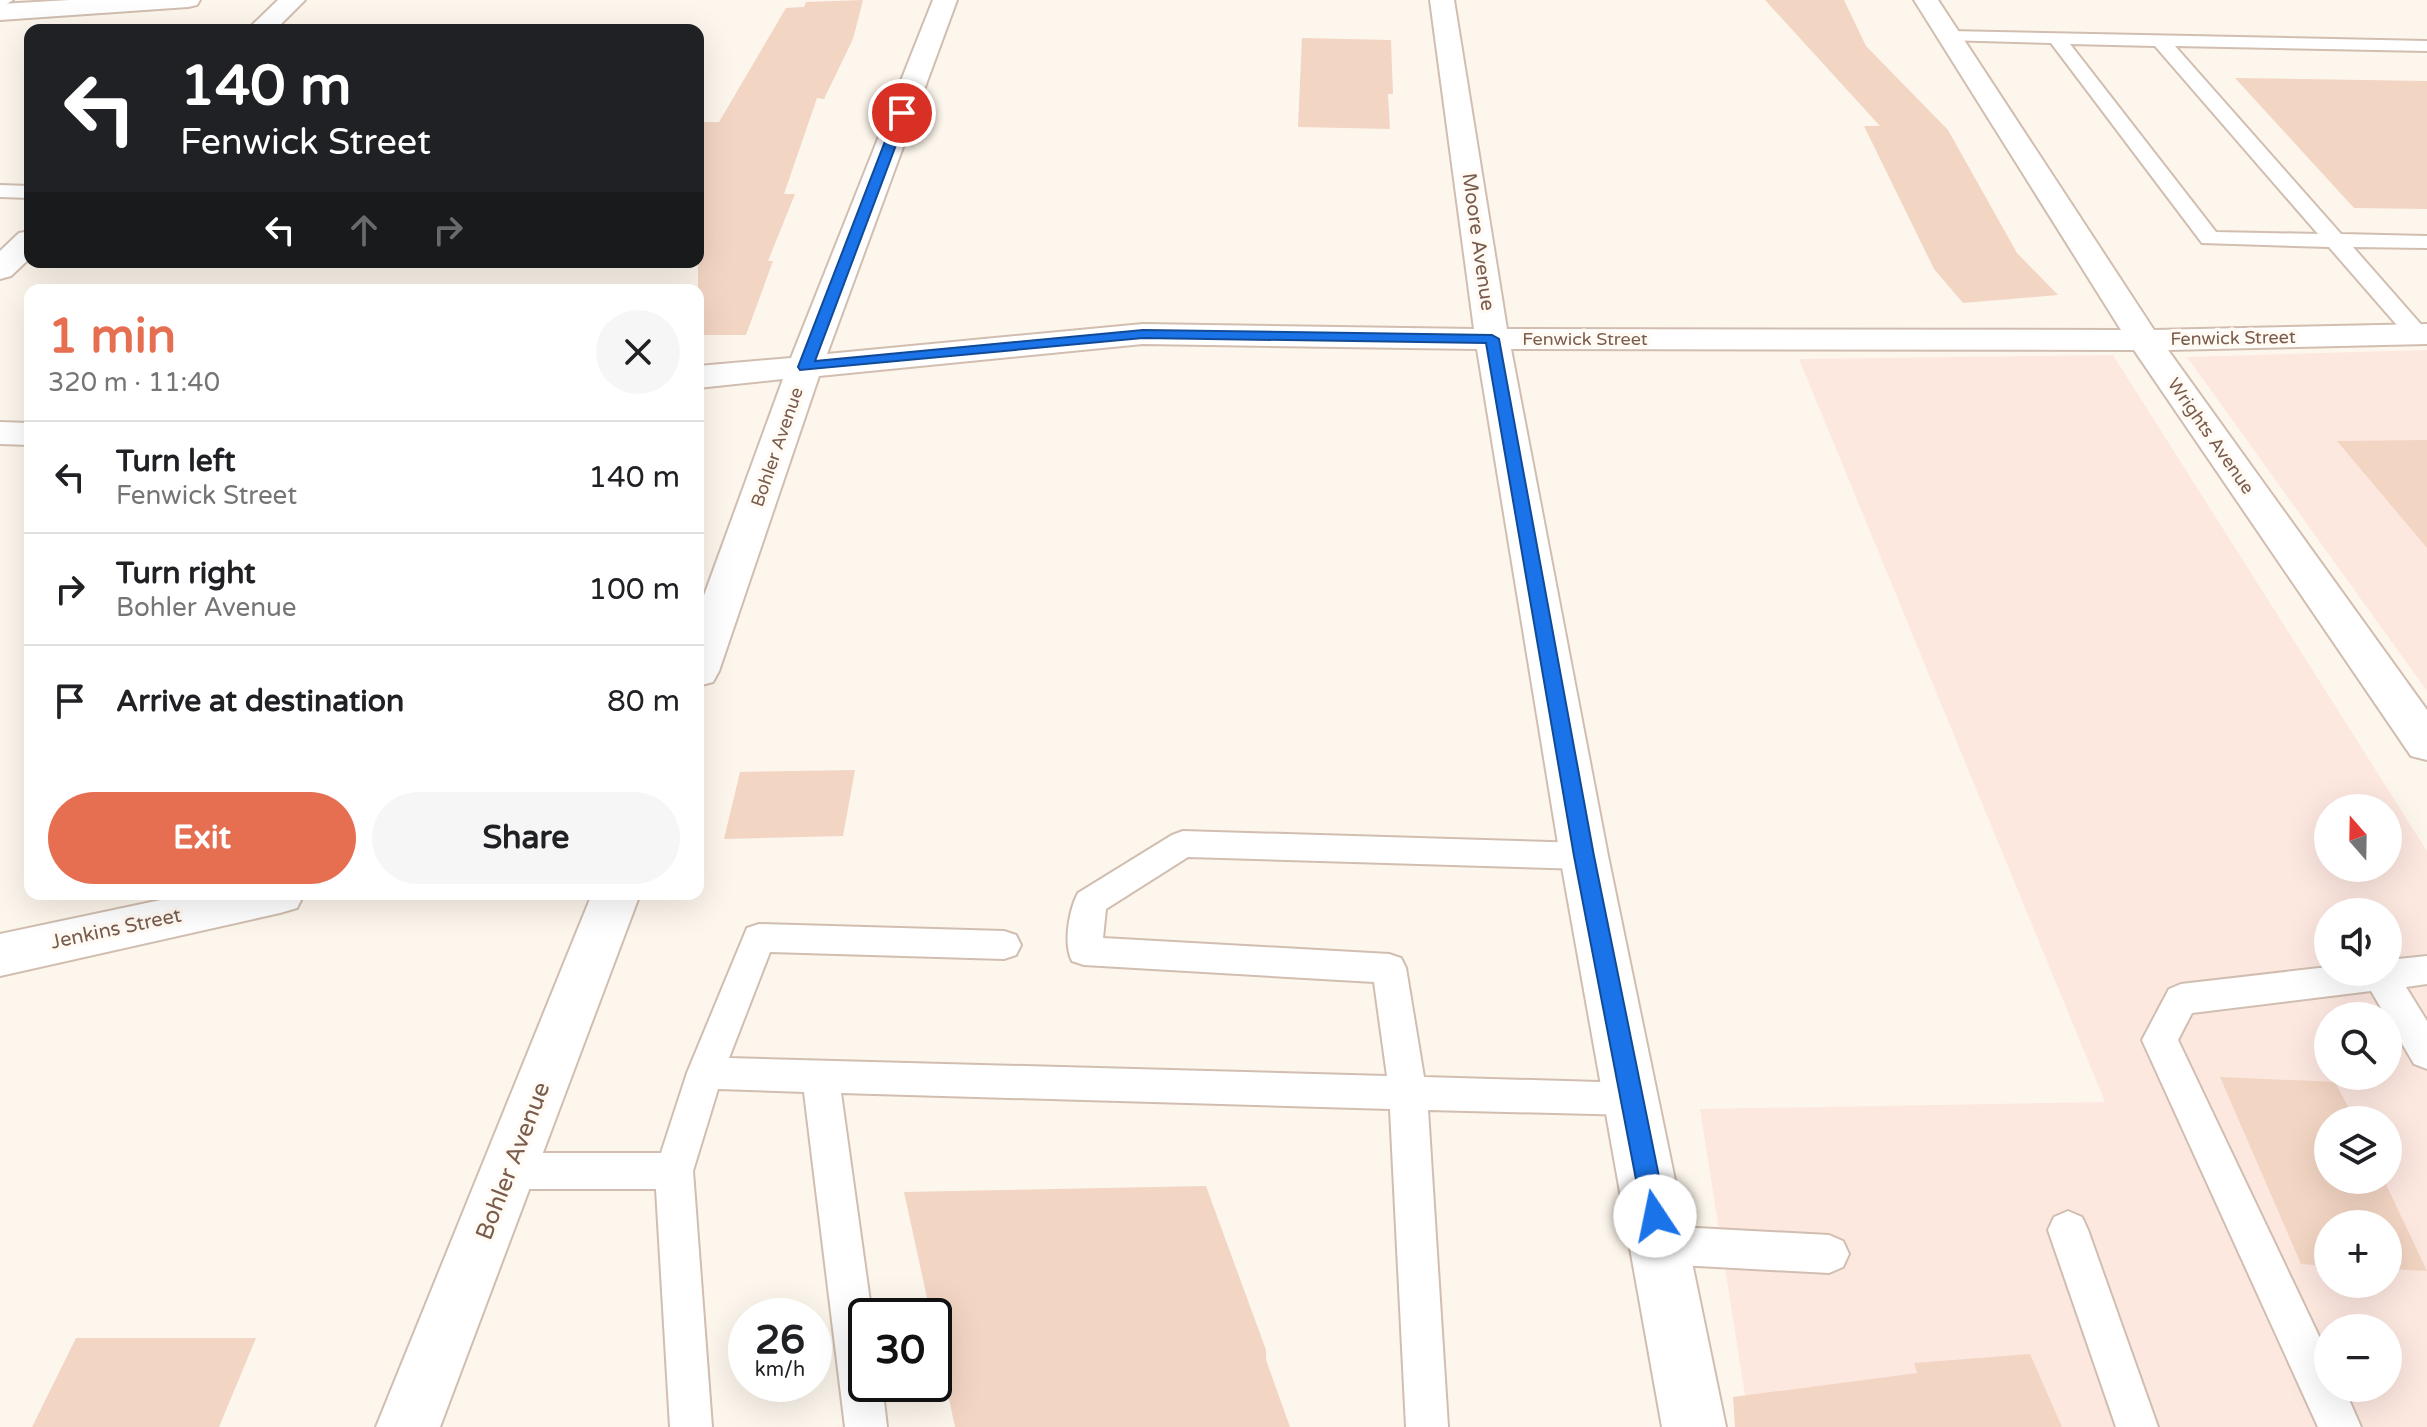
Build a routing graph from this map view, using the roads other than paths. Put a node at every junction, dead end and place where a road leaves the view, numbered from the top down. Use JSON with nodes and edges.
{"nodes":[{"id":1,"x":188,"y":0,"type":"edge"},
{"id":2,"x":293,"y":0,"type":"edge"},
{"id":3,"x":945,"y":0,"type":"edge"},
{"id":4,"x":1442,"y":0,"type":"edge"},
{"id":5,"x":1926,"y":0,"type":"edge"},
{"id":6,"x":0,"y":12,"type":"edge"},
{"id":7,"x":267,"y":24,"type":"edge"},
{"id":8,"x":1949,"y":36,"type":"junction"},
{"id":9,"x":2056,"y":38,"type":"junction"},
{"id":10,"x":2160,"y":40,"type":"junction"},
{"id":11,"x":2427,"y":46,"type":"edge"},
{"id":12,"x":0,"y":191,"type":"edge"},
{"id":13,"x":24,"y":192,"type":"edge"},
{"id":14,"x":2334,"y":240,"type":"junction"},
{"id":15,"x":2427,"y":242,"type":"edge"},
{"id":16,"x":24,"y":246,"type":"edge"},
{"id":17,"x":0,"y":269,"type":"edge"},
{"id":18,"x":2422,"y":334,"type":"edge"},
{"id":19,"x":1492,"y":339,"type":"junction"},
{"id":20,"x":2144,"y":340,"type":"junction"},
{"id":21,"x":805,"y":367,"type":"junction"},
{"id":22,"x":704,"y":376,"type":"edge"},
{"id":23,"x":0,"y":433,"type":"edge"},
{"id":24,"x":24,"y":434,"type":"edge"},
{"id":25,"x":704,"y":654,"type":"edge"},
{"id":26,"x":2427,"y":744,"type":"edge"},
{"id":27,"x":1584,"y":856,"type":"junction"},
{"id":28,"x":252,"y":900,"type":"edge"},
{"id":29,"x":614,"y":900,"type":"edge"},
{"id":30,"x":1004,"y":945,"type":"dead end"},
{"id":31,"x":0,"y":955,"type":"edge"},
{"id":32,"x":2427,"y":970,"type":"edge"},
{"id":33,"x":2402,"y":973,"type":"edge"},
{"id":34,"x":2314,"y":983,"type":"edge"},
{"id":35,"x":2387,"y":986,"type":"edge"},
{"id":36,"x":2427,"y":1053,"type":"edge"},
{"id":37,"x":705,"y":1073,"type":"junction"},
{"id":38,"x":821,"y":1077,"type":"junction"},
{"id":39,"x":1408,"y":1093,"type":"junction"},
{"id":40,"x":1633,"y":1099,"type":"junction"},
{"id":41,"x":509,"y":1171,"type":"junction"},
{"id":42,"x":674,"y":1171,"type":"junction"},
{"id":43,"x":2068,"y":1230,"type":"dead end"},
{"id":44,"x":1660,"y":1245,"type":"junction"},
{"id":45,"x":1829,"y":1254,"type":"dead end"},
{"id":46,"x":408,"y":1427,"type":"edge"},
{"id":47,"x":691,"y":1427,"type":"edge"},
{"id":48,"x":866,"y":1427,"type":"edge"},
{"id":49,"x":1427,"y":1427,"type":"edge"},
{"id":50,"x":1694,"y":1427,"type":"edge"},
{"id":51,"x":2137,"y":1427,"type":"edge"},
{"id":52,"x":2340,"y":1427,"type":"edge"}],
"edges":[{"from":1,"to":6,"type":"street"},
{"from":2,"to":7,"type":"street"},
{"from":3,"to":21,"type":"street","name":"Bohler Avenue"},
{"from":4,"to":19,"type":"street","name":"Moore Avenue"},
{"from":5,"to":8,"type":"street","name":"Wrights Avenue"},
{"from":8,"to":9,"type":"lane"},
{"from":8,"to":20,"type":"street","name":"Wrights Avenue"},
{"from":9,"to":10,"type":"lane"},
{"from":9,"to":14,"type":"lane"},
{"from":10,"to":11,"type":"lane"},
{"from":10,"to":14,"type":"lane"},
{"from":12,"to":13,"type":"lane"},
{"from":14,"to":15,"type":"lane"},
{"from":14,"to":18,"type":"lane"},
{"from":16,"to":17,"type":"street"},
{"from":18,"to":20,"type":"street","name":"Fenwick Street"},
{"from":19,"to":20,"type":"street","name":"Fenwick Street"},
{"from":19,"to":21,"type":"street","name":"Fenwick Street"},
{"from":19,"to":27,"type":"street","name":"Moore Avenue"},
{"from":20,"to":26,"type":"street","name":"Wrights Avenue"},
{"from":21,"to":22,"type":"street","name":"Fenwick Street"},
{"from":21,"to":25,"type":"street","name":"Bohler Avenue"},
{"from":23,"to":24,"type":"street"},
{"from":27,"to":39,"type":"lane"},
{"from":27,"to":40,"type":"street","name":"Moore Avenue"},
{"from":28,"to":31,"type":"street","name":"Jenkins Street"},
{"from":29,"to":41,"type":"street","name":"Bohler Avenue"},
{"from":30,"to":37,"type":"lane"},
{"from":32,"to":33,"type":"lane"},
{"from":34,"to":52,"type":"lane"},
{"from":35,"to":36,"type":"lane"},
{"from":37,"to":38,"type":"lane"},
{"from":37,"to":42,"type":"lane"},
{"from":38,"to":39,"type":"lane"},
{"from":38,"to":48,"type":"lane"},
{"from":39,"to":40,"type":"lane"},
{"from":39,"to":49,"type":"lane"},
{"from":40,"to":44,"type":"street","name":"Moore Avenue"},
{"from":41,"to":42,"type":"lane"},
{"from":41,"to":46,"type":"street","name":"Bohler Avenue"},
{"from":42,"to":47,"type":"lane"},
{"from":43,"to":51,"type":"lane"},
{"from":44,"to":45,"type":"lane"},
{"from":44,"to":50,"type":"street","name":"Moore Avenue"}]}
